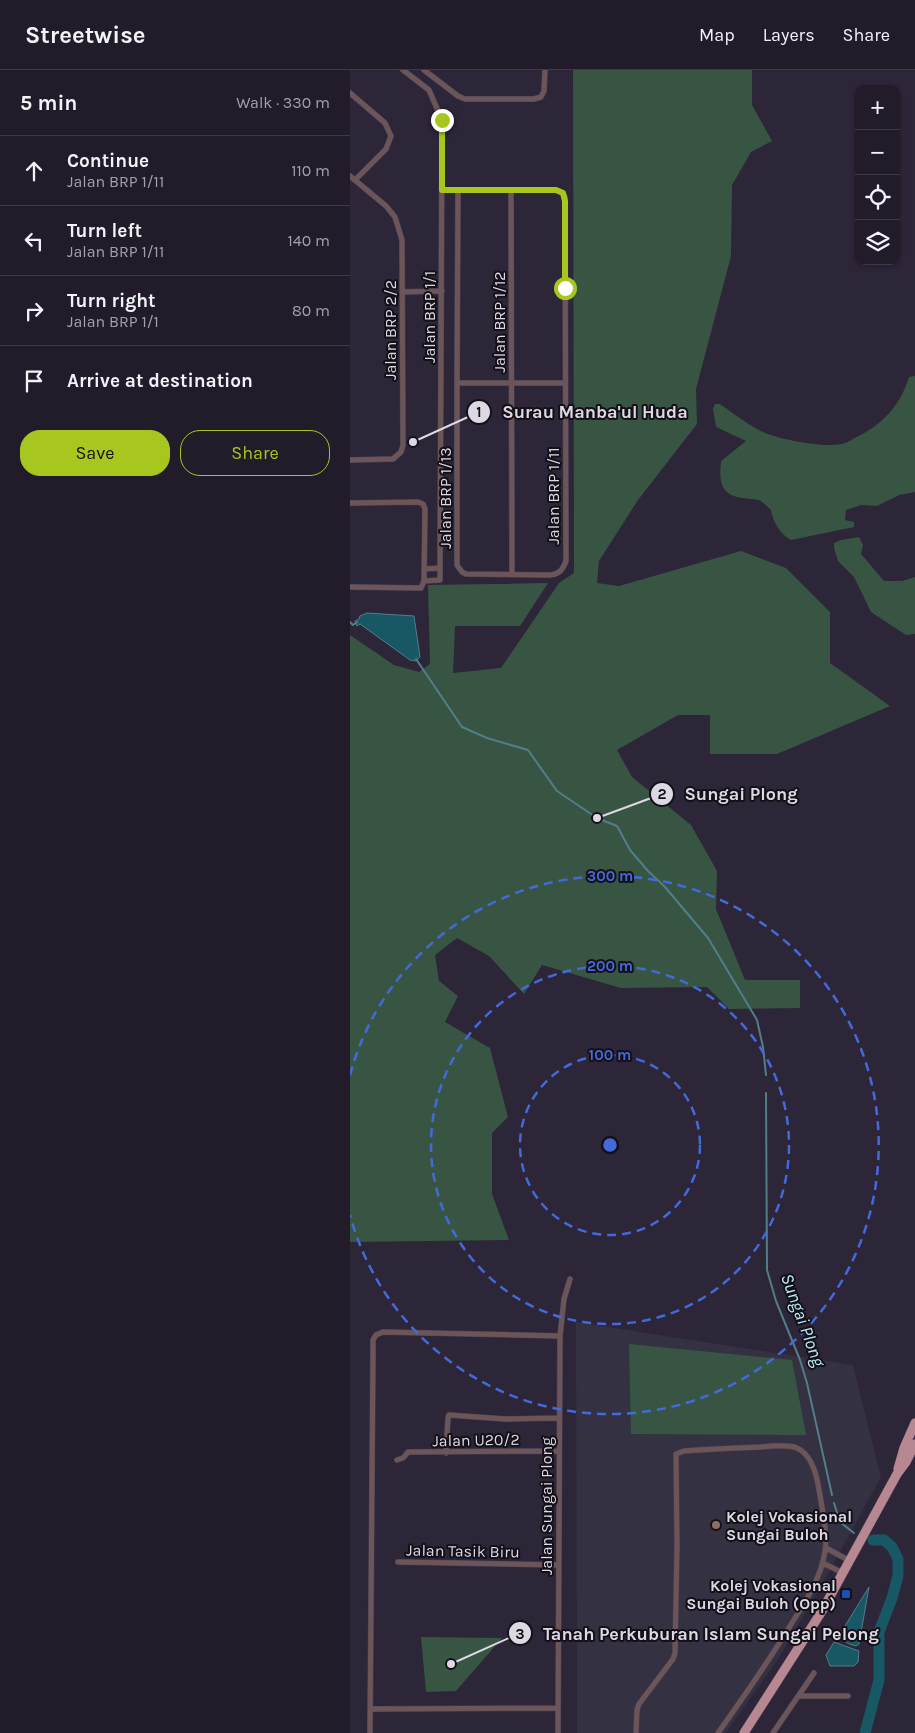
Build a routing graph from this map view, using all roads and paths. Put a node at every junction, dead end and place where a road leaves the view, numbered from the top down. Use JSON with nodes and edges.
{"nodes":[{"id":1,"x":403,"y":70,"type":"edge"},
{"id":2,"x":424,"y":70,"type":"edge"},
{"id":3,"x":545,"y":70,"type":"edge"},
{"id":4,"x":350,"y":93,"type":"edge"},
{"id":5,"x":352,"y":178,"type":"edge"},
{"id":6,"x":442,"y":190,"type":"junction"},
{"id":7,"x":458,"y":190,"type":"junction"},
{"id":8,"x":511,"y":190,"type":"junction"},
{"id":9,"x":442,"y":291,"type":"junction"},
{"id":10,"x":402,"y":292,"type":"junction"},
{"id":11,"x":456,"y":383,"type":"junction"},
{"id":12,"x":511,"y":383,"type":"junction"},
{"id":13,"x":565,"y":384,"type":"junction"},
{"id":14,"x":350,"y":460,"type":"edge"},
{"id":15,"x":350,"y":503,"type":"edge"},
{"id":16,"x":458,"y":565,"type":"joint"},
{"id":17,"x":440,"y":568,"type":"junction"},
{"id":18,"x":424,"y":569,"type":"junction"},
{"id":19,"x":512,"y":574,"type":"junction"},
{"id":20,"x":424,"y":581,"type":"junction"},
{"id":21,"x":350,"y":587,"type":"edge"},
{"id":22,"x":570,"y":1279,"type":"dead end"},
{"id":23,"x":560,"y":1336,"type":"junction"},
{"id":24,"x":559,"y":1418,"type":"junction"},
{"id":25,"x":915,"y":1423,"type":"edge"},
{"id":26,"x":915,"y":1430,"type":"edge"},
{"id":27,"x":915,"y":1444,"type":"edge"},
{"id":28,"x":904,"y":1448,"type":"junction"},
{"id":29,"x":559,"y":1451,"type":"junction"},
{"id":30,"x":446,"y":1453,"type":"junction"},
{"id":31,"x":396,"y":1460,"type":"dead end"},
{"id":32,"x":897,"y":1474,"type":"junction"},
{"id":33,"x":826,"y":1548,"type":"junction"},
{"id":34,"x":850,"y":1561,"type":"junction"},
{"id":35,"x":398,"y":1562,"type":"dead end"},
{"id":36,"x":823,"y":1563,"type":"junction"},
{"id":37,"x":558,"y":1565,"type":"junction"},
{"id":38,"x":843,"y":1573,"type":"junction"},
{"id":39,"x":814,"y":1673,"type":"dead end"},
{"id":40,"x":798,"y":1696,"type":"junction"},
{"id":41,"x":848,"y":1696,"type":"dead end"},
{"id":42,"x":558,"y":1708,"type":"junction"},
{"id":43,"x":371,"y":1709,"type":"junction"},
{"id":44,"x":370,"y":1733,"type":"edge"},
{"id":45,"x":558,"y":1733,"type":"edge"},
{"id":46,"x":636,"y":1733,"type":"edge"},
{"id":47,"x":718,"y":1733,"type":"edge"},
{"id":48,"x":744,"y":1733,"type":"edge"},
{"id":49,"x":773,"y":1733,"type":"edge"}],
"edges":[{"from":1,"to":6,"type":"street","name":"Jalan BRP 1/1"},
{"from":2,"to":3,"type":"street"},
{"from":4,"to":5,"type":"street"},
{"from":5,"to":10,"type":"street","name":"Jalan BRP 2/2"},
{"from":6,"to":7,"type":"street","name":"Jalan BRP 1/11"},
{"from":6,"to":9,"type":"street","name":"Jalan BRP 1/1"},
{"from":7,"to":8,"type":"street","name":"Jalan BRP 1/11"},
{"from":7,"to":11,"type":"street","name":"Jalan BRP 1/13"},
{"from":8,"to":12,"type":"street","name":"Jalan BRP 1/12"},
{"from":8,"to":13,"type":"street","name":"Jalan BRP 1/11"},
{"from":9,"to":10,"type":"street"},
{"from":9,"to":17,"type":"street","name":"Jalan BRP 1/1"},
{"from":10,"to":14,"type":"street","name":"Jalan BRP 2/2"},
{"from":11,"to":12,"type":"street"},
{"from":11,"to":16,"type":"street","name":"Jalan BRP 1/13"},
{"from":12,"to":13,"type":"street"},
{"from":12,"to":19,"type":"street","name":"Jalan BRP 1/12"},
{"from":13,"to":19,"type":"street","name":"Jalan BRP 1/11"},
{"from":15,"to":18,"type":"street"},
{"from":16,"to":19,"type":"street","name":"Jalan BRP 1/11"},
{"from":17,"to":18,"type":"street"},
{"from":17,"to":20,"type":"street","name":"Jalan BRP 1/1"},
{"from":18,"to":20,"type":"street"},
{"from":20,"to":21,"type":"street"},
{"from":22,"to":23,"type":"street","name":"Jalan Sungai Plong"},
{"from":23,"to":24,"type":"street","name":"Jalan Sungai Plong"},
{"from":23,"to":43,"type":"street"},
{"from":24,"to":29,"type":"street","name":"Jalan Sungai Plong"},
{"from":24,"to":30,"type":"street"},
{"from":25,"to":28,"type":"highway"},
{"from":26,"to":28,"type":"highway"},
{"from":27,"to":32,"type":"highway"},
{"from":28,"to":32,"type":"highway"},
{"from":29,"to":30,"type":"street","name":"Jalan U20/2"},
{"from":29,"to":37,"type":"street","name":"Jalan Sungai Plong"},
{"from":30,"to":31,"type":"street","name":"Jalan U20/2"},
{"from":32,"to":34,"type":"highway"},
{"from":33,"to":34,"type":"street"},
{"from":33,"to":36,"type":"street"},
{"from":33,"to":46,"type":"street"},
{"from":34,"to":38,"type":"highway"},
{"from":35,"to":37,"type":"street","name":"Jalan Tasik Biru"},
{"from":36,"to":38,"type":"street"},
{"from":36,"to":47,"type":"street"},
{"from":37,"to":42,"type":"street","name":"Jalan Sungai Plong"},
{"from":38,"to":48,"type":"highway"},
{"from":39,"to":40,"type":"street"},
{"from":40,"to":41,"type":"street"},
{"from":40,"to":49,"type":"street"},
{"from":42,"to":43,"type":"street"},
{"from":42,"to":45,"type":"street","name":"Jalan Sungai Plong"},
{"from":43,"to":44,"type":"street"}]}
